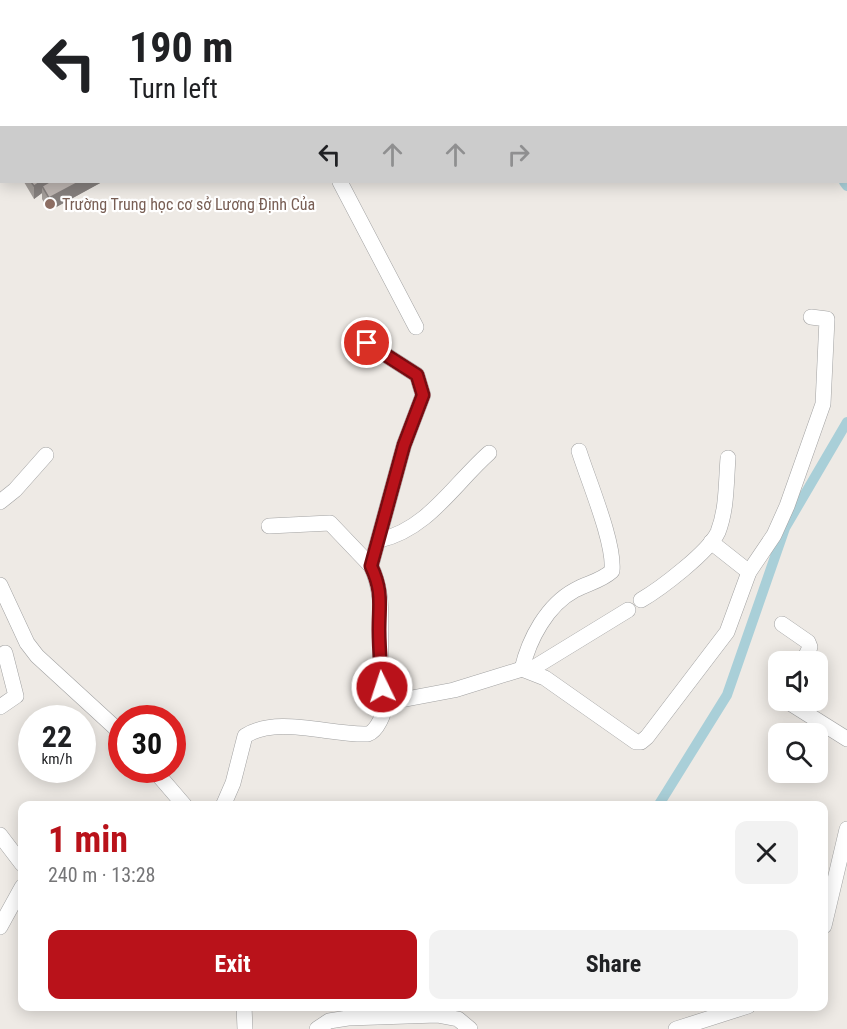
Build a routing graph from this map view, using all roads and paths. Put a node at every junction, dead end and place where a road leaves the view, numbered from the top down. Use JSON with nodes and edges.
{"nodes":[{"id":1,"x":341,"y":183,"type":"edge"},
{"id":2,"x":811,"y":317,"type":"dead end"},
{"id":3,"x":416,"y":327,"type":"dead end"},
{"id":4,"x":367,"y":343,"type":"dead end"},
{"id":5,"x":579,"y":451,"type":"dead end"},
{"id":6,"x":489,"y":453,"type":"dead end"},
{"id":7,"x":46,"y":455,"type":"dead end"},
{"id":8,"x":728,"y":458,"type":"dead end"},
{"id":9,"x":0,"y":502,"type":"edge"},
{"id":10,"x":269,"y":526,"type":"dead end"},
{"id":11,"x":380,"y":540,"type":"junction"},
{"id":12,"x":711,"y":542,"type":"junction"},
{"id":13,"x":371,"y":566,"type":"junction"},
{"id":14,"x":749,"y":572,"type":"junction"},
{"id":15,"x":0,"y":585,"type":"edge"},
{"id":16,"x":641,"y":600,"type":"dead end"},
{"id":17,"x":628,"y":610,"type":"dead end"},
{"id":18,"x":782,"y":624,"type":"dead end"},
{"id":19,"x":27,"y":643,"type":"junction"},
{"id":20,"x":3,"y":650,"type":"edge"},
{"id":21,"x":808,"y":651,"type":"edge"},
{"id":22,"x":526,"y":669,"type":"junction"},
{"id":23,"x":385,"y":703,"type":"junction"},
{"id":24,"x":0,"y":707,"type":"edge"},
{"id":25,"x":802,"y":711,"type":"edge"},
{"id":26,"x":108,"y":722,"type":"edge"},
{"id":27,"x":847,"y":739,"type":"edge"},
{"id":28,"x":165,"y":783,"type":"edge"},
{"id":29,"x":181,"y":801,"type":"edge"},
{"id":30,"x":225,"y":801,"type":"edge"},
{"id":31,"x":847,"y":829,"type":"edge"},
{"id":32,"x":0,"y":835,"type":"edge"},
{"id":33,"x":18,"y":859,"type":"edge"},
{"id":34,"x":18,"y":894,"type":"edge"},
{"id":35,"x":828,"y":909,"type":"edge"},
{"id":36,"x":0,"y":927,"type":"edge"},
{"id":37,"x":244,"y":1011,"type":"edge"},
{"id":38,"x":694,"y":1011,"type":"edge"},
{"id":39,"x":735,"y":1011,"type":"edge"},
{"id":40,"x":700,"y":1025,"type":"edge"},
{"id":41,"x":245,"y":1029,"type":"edge"},
{"id":42,"x":317,"y":1029,"type":"edge"},
{"id":43,"x":471,"y":1029,"type":"edge"},
{"id":44,"x":676,"y":1029,"type":"edge"}],
"edges":[{"from":1,"to":3,"type":"street"},
{"from":2,"to":14,"type":"street"},
{"from":4,"to":11,"type":"street"},
{"from":5,"to":22,"type":"street"},
{"from":6,"to":11,"type":"street"},
{"from":7,"to":9,"type":"street"},
{"from":8,"to":12,"type":"street"},
{"from":10,"to":13,"type":"street"},
{"from":11,"to":13,"type":"street"},
{"from":12,"to":14,"type":"street"},
{"from":12,"to":16,"type":"street"},
{"from":13,"to":23,"type":"street"},
{"from":14,"to":22,"type":"street"},
{"from":15,"to":19,"type":"street"},
{"from":17,"to":22,"type":"street"},
{"from":18,"to":21,"type":"street"},
{"from":19,"to":20,"type":"street"},
{"from":19,"to":26,"type":"street"},
{"from":20,"to":24,"type":"street"},
{"from":22,"to":23,"type":"street"},
{"from":23,"to":30,"type":"street"},
{"from":25,"to":27,"type":"street"},
{"from":28,"to":29,"type":"street"},
{"from":31,"to":35,"type":"street"},
{"from":32,"to":33,"type":"street"},
{"from":34,"to":36,"type":"street"},
{"from":37,"to":41,"type":"street"},
{"from":38,"to":40,"type":"street"},
{"from":39,"to":40,"type":"street"},
{"from":40,"to":44,"type":"street"},
{"from":42,"to":43,"type":"street"}]}
